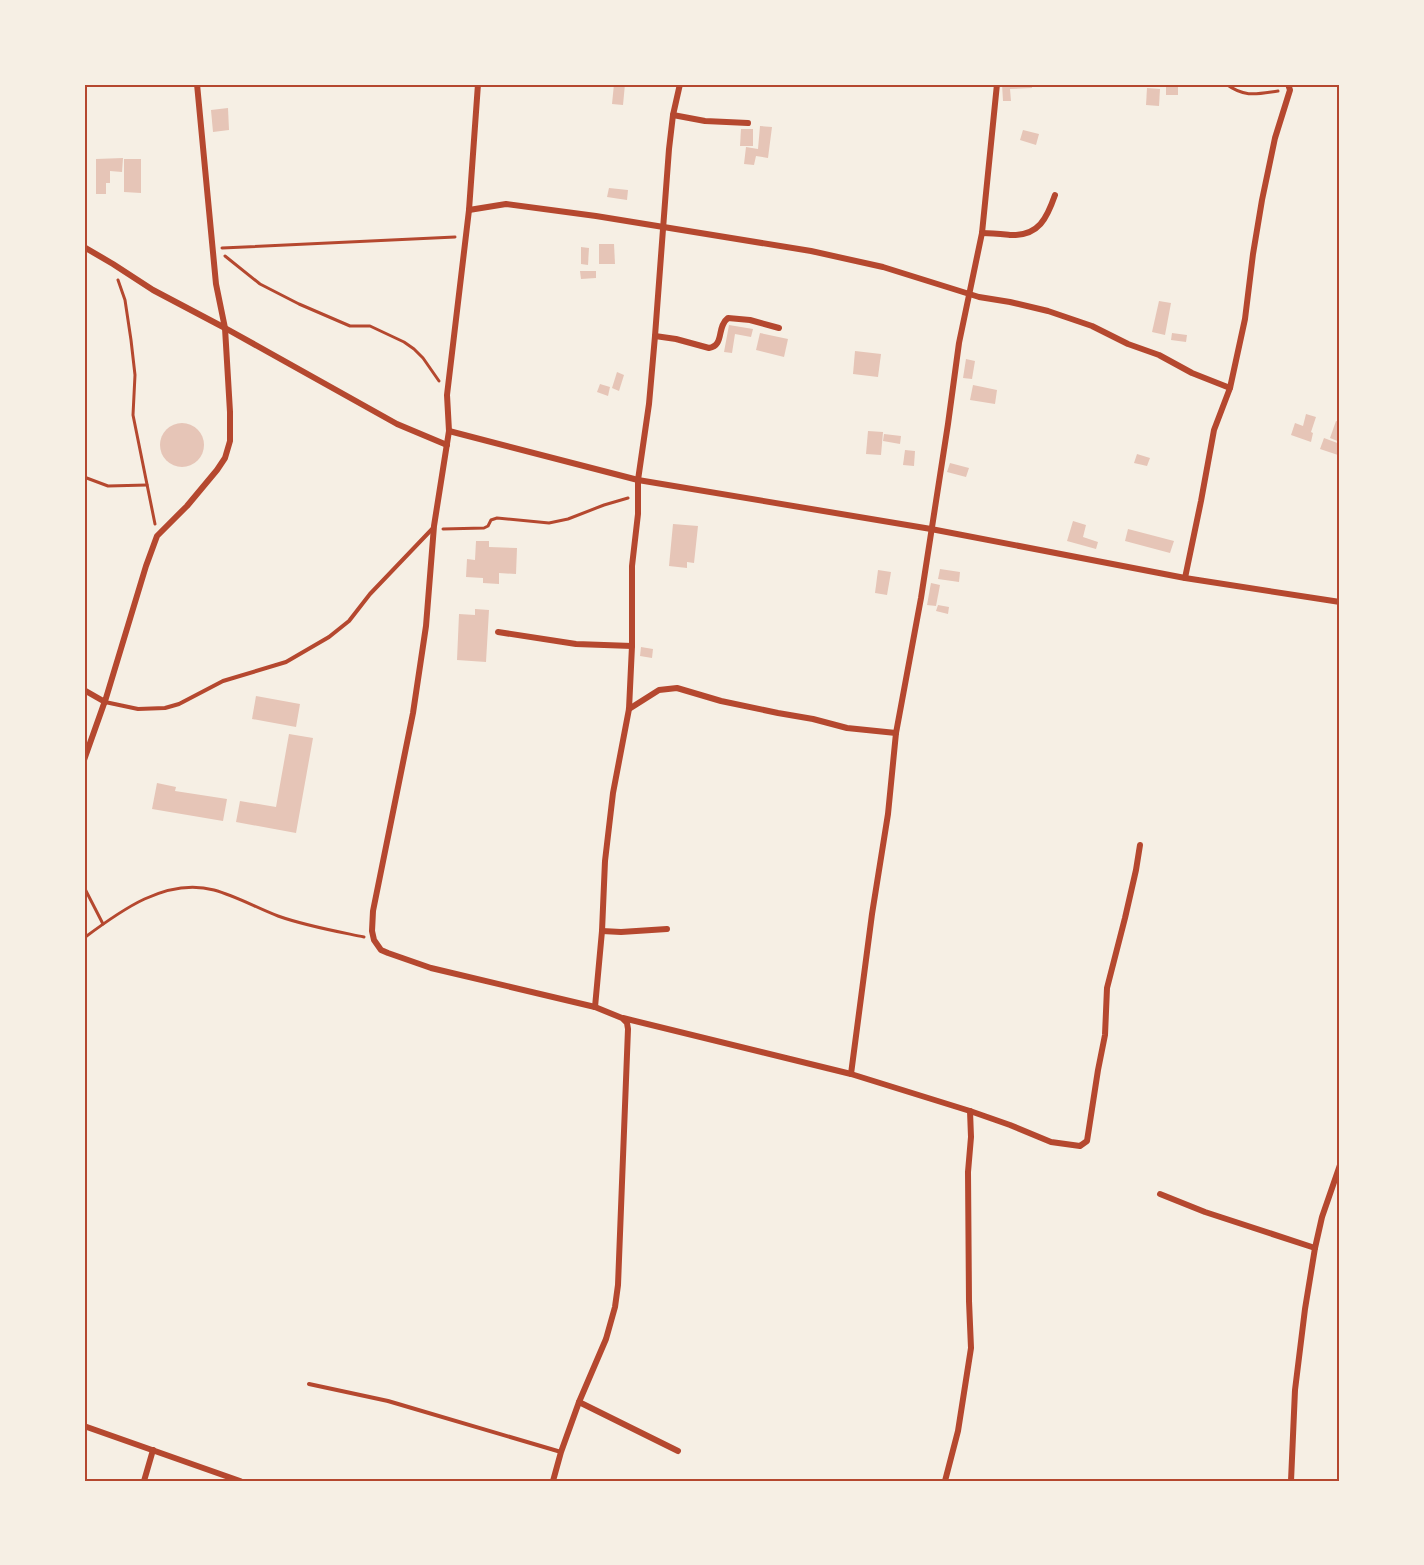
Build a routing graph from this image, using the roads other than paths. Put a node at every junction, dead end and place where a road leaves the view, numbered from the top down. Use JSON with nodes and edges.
{"nodes":[{"id":1,"x":197,"y":84,"type":"edge"},
{"id":2,"x":478,"y":84,"type":"edge"},
{"id":3,"x":680,"y":84,"type":"edge"},
{"id":4,"x":997,"y":84,"type":"edge"},
{"id":5,"x":1289,"y":87,"type":"edge"},
{"id":6,"x":673,"y":115,"type":"junction"},
{"id":7,"x":748,"y":123,"type":"dead end"},
{"id":8,"x":1055,"y":195,"type":"dead end"},
{"id":9,"x":469,"y":210,"type":"junction"},
{"id":10,"x":664,"y":226,"type":"junction"},
{"id":11,"x":982,"y":233,"type":"junction"},
{"id":12,"x":84,"y":247,"type":"edge"},
{"id":13,"x":970,"y":294,"type":"junction"},
{"id":14,"x":225,"y":328,"type":"junction"},
{"id":15,"x":779,"y":328,"type":"dead end"},
{"id":16,"x":655,"y":336,"type":"junction"},
{"id":17,"x":1230,"y":388,"type":"junction"},
{"id":18,"x":449,"y":431,"type":"junction"},
{"id":19,"x":447,"y":445,"type":"junction"},
{"id":20,"x":638,"y":480,"type":"junction"},
{"id":21,"x":434,"y":527,"type":"junction"},
{"id":22,"x":931,"y":529,"type":"junction"},
{"id":23,"x":1185,"y":578,"type":"junction"},
{"id":24,"x":1340,"y":602,"type":"edge"},
{"id":25,"x":498,"y":632,"type":"dead end"},
{"id":26,"x":632,"y":646,"type":"junction"},
{"id":27,"x":84,"y":690,"type":"edge"},
{"id":28,"x":105,"y":702,"type":"junction"},
{"id":29,"x":629,"y":709,"type":"junction"},
{"id":30,"x":896,"y":734,"type":"junction"},
{"id":31,"x":84,"y":760,"type":"edge"},
{"id":32,"x":1140,"y":846,"type":"dead end"},
{"id":33,"x":667,"y":929,"type":"dead end"},
{"id":34,"x":602,"y":931,"type":"junction"},
{"id":35,"x":595,"y":1007,"type":"junction"},
{"id":36,"x":621,"y":1018,"type":"junction"},
{"id":37,"x":851,"y":1074,"type":"junction"},
{"id":38,"x":970,"y":1111,"type":"junction"},
{"id":39,"x":1340,"y":1165,"type":"edge"},
{"id":40,"x":1160,"y":1194,"type":"dead end"},
{"id":41,"x":1315,"y":1248,"type":"junction"},
{"id":42,"x":309,"y":1384,"type":"dead end"},
{"id":43,"x":579,"y":1402,"type":"junction"},
{"id":44,"x":84,"y":1426,"type":"edge"},
{"id":45,"x":153,"y":1450,"type":"junction"},
{"id":46,"x":678,"y":1451,"type":"dead end"},
{"id":47,"x":561,"y":1452,"type":"junction"},
{"id":48,"x":144,"y":1481,"type":"edge"},
{"id":49,"x":240,"y":1481,"type":"edge"},
{"id":50,"x":553,"y":1481,"type":"edge"},
{"id":51,"x":945,"y":1481,"type":"edge"},
{"id":52,"x":1291,"y":1481,"type":"edge"}],
"edges":[{"from":1,"to":14,"type":"street"},
{"from":2,"to":9,"type":"street"},
{"from":3,"to":6,"type":"street"},
{"from":4,"to":11,"type":"street"},
{"from":5,"to":17,"type":"street"},
{"from":6,"to":7,"type":"street"},
{"from":6,"to":10,"type":"street"},
{"from":8,"to":11,"type":"street"},
{"from":9,"to":10,"type":"street"},
{"from":9,"to":18,"type":"street"},
{"from":10,"to":13,"type":"street"},
{"from":10,"to":16,"type":"street"},
{"from":11,"to":13,"type":"street"},
{"from":12,"to":14,"type":"street"},
{"from":13,"to":17,"type":"street"},
{"from":13,"to":22,"type":"street"},
{"from":14,"to":19,"type":"street"},
{"from":14,"to":28,"type":"street"},
{"from":15,"to":16,"type":"street"},
{"from":16,"to":20,"type":"street"},
{"from":17,"to":23,"type":"street"},
{"from":18,"to":19,"type":"street"},
{"from":18,"to":20,"type":"street"},
{"from":19,"to":21,"type":"street"},
{"from":20,"to":22,"type":"street"},
{"from":20,"to":26,"type":"street"},
{"from":21,"to":28,"type":"lane"},
{"from":21,"to":35,"type":"street"},
{"from":22,"to":23,"type":"street"},
{"from":22,"to":30,"type":"street"},
{"from":23,"to":24,"type":"street"},
{"from":25,"to":26,"type":"street"},
{"from":26,"to":29,"type":"street"},
{"from":27,"to":28,"type":"street"},
{"from":28,"to":31,"type":"street"},
{"from":29,"to":30,"type":"street"},
{"from":29,"to":34,"type":"street"},
{"from":30,"to":37,"type":"street"},
{"from":32,"to":38,"type":"street"},
{"from":33,"to":34,"type":"street"},
{"from":34,"to":35,"type":"street"},
{"from":35,"to":36,"type":"street"},
{"from":36,"to":37,"type":"street"},
{"from":36,"to":43,"type":"street"},
{"from":37,"to":38,"type":"street"},
{"from":38,"to":51,"type":"street"},
{"from":39,"to":41,"type":"street"},
{"from":40,"to":41,"type":"street"},
{"from":41,"to":52,"type":"street"},
{"from":42,"to":47,"type":"lane"},
{"from":43,"to":46,"type":"street"},
{"from":43,"to":47,"type":"street"},
{"from":44,"to":45,"type":"street"},
{"from":45,"to":48,"type":"street"},
{"from":45,"to":49,"type":"street"},
{"from":47,"to":50,"type":"street"}]}
